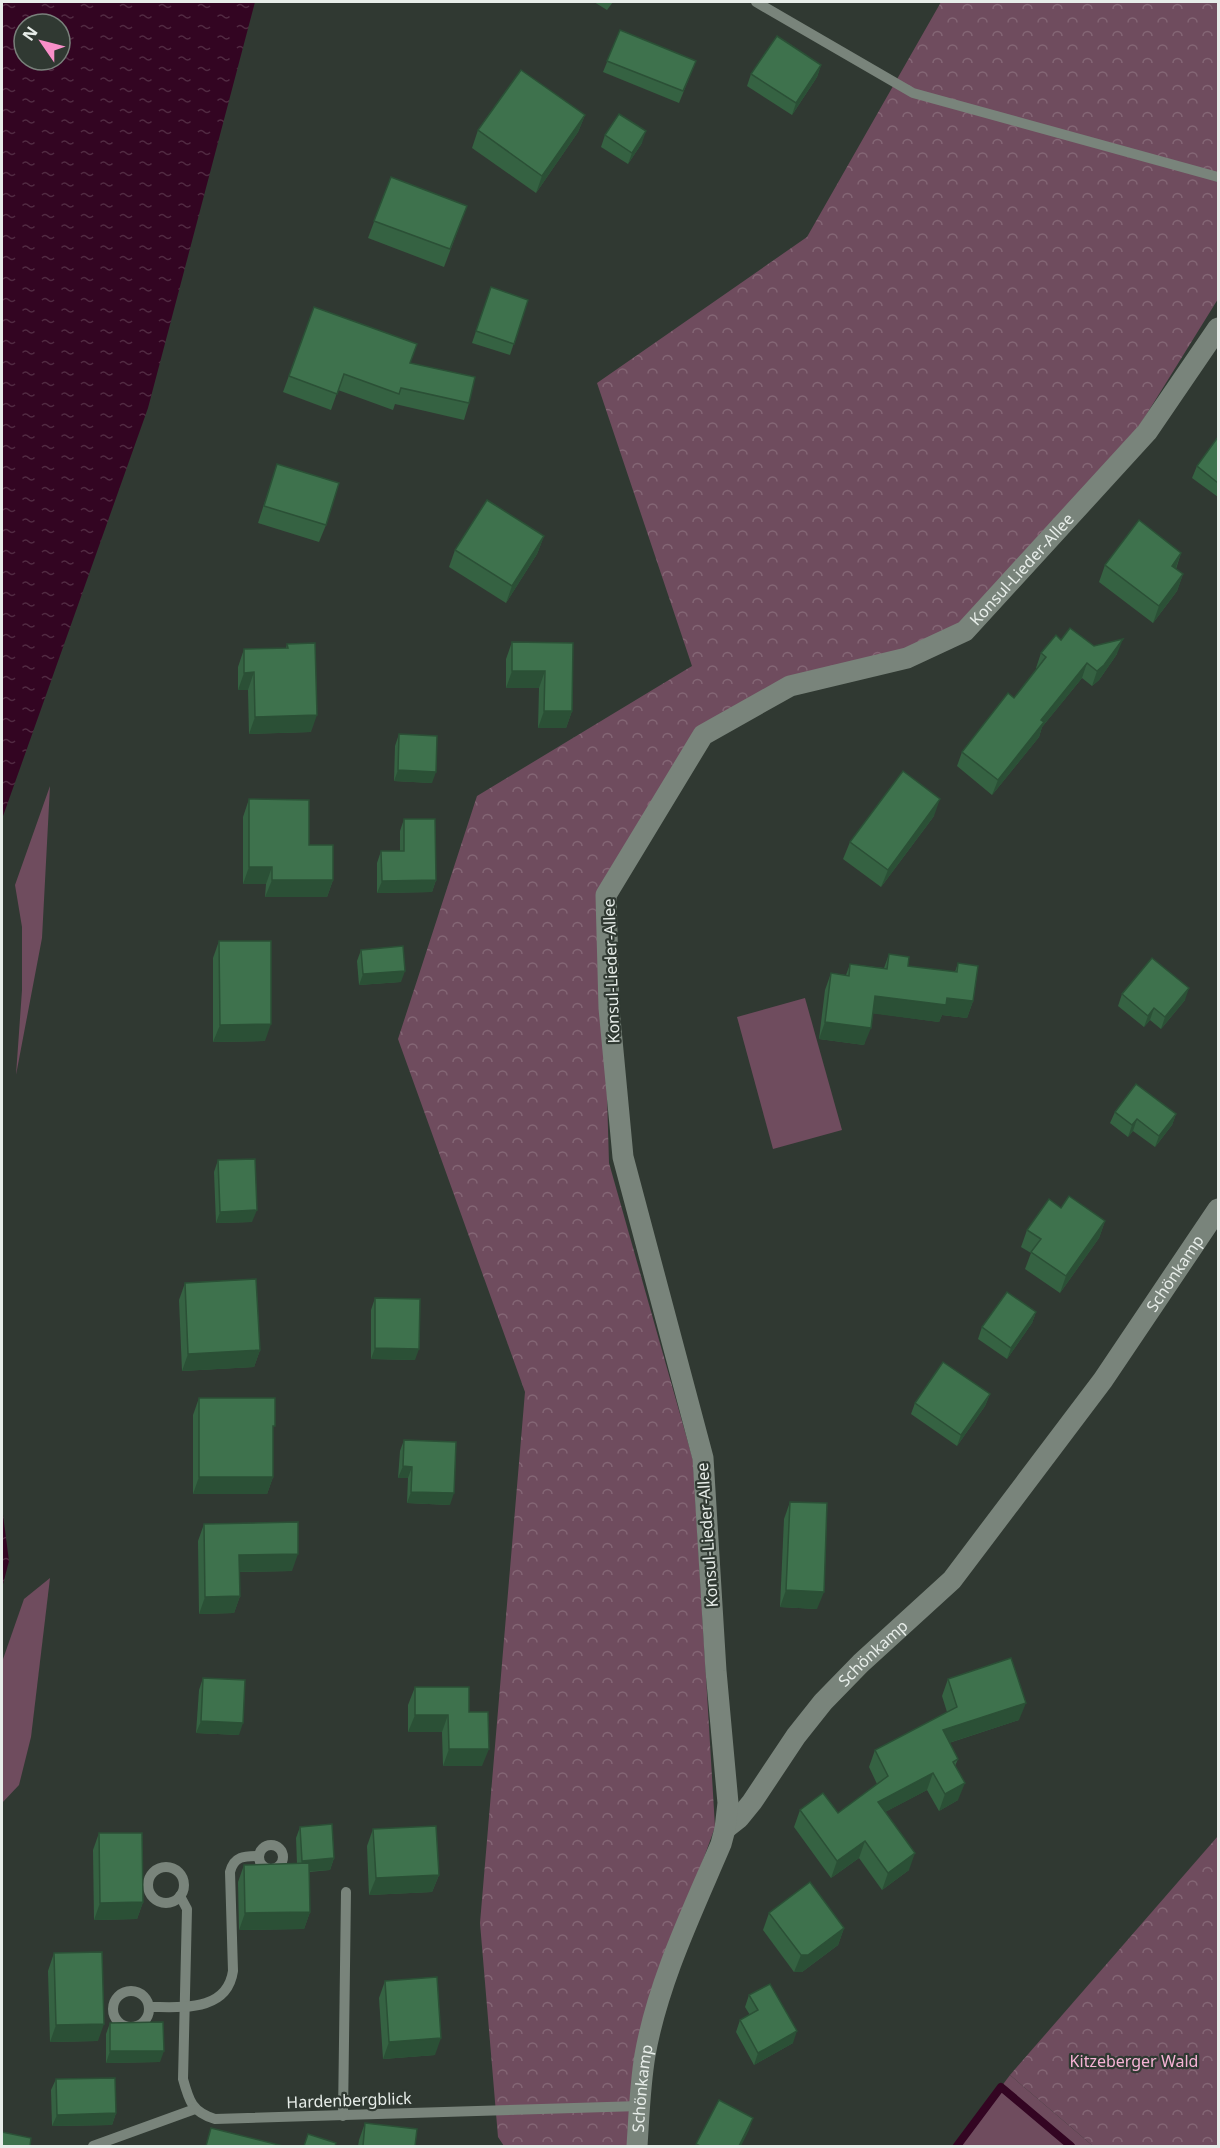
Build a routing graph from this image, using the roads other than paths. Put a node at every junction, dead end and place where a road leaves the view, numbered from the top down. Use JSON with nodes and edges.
{"nodes":[{"id":1,"x":756,"y":2,"type":"edge"},
{"id":2,"x":1218,"y":177,"type":"edge"},
{"id":3,"x":1218,"y":328,"type":"edge"},
{"id":4,"x":1218,"y":1209,"type":"edge"},
{"id":5,"x":725,"y":1829,"type":"junction"},
{"id":6,"x":258,"y":1856,"type":"dead end"},
{"id":7,"x":346,"y":1892,"type":"dead end"},
{"id":8,"x":180,"y":1896,"type":"dead end"},
{"id":9,"x":150,"y":2007,"type":"dead end"},
{"id":10,"x":185,"y":2007,"type":"junction"},
{"id":11,"x":640,"y":2106,"type":"junction"},
{"id":12,"x":195,"y":2109,"type":"junction"},
{"id":13,"x":343,"y":2116,"type":"junction"},
{"id":14,"x":93,"y":2146,"type":"edge"},
{"id":15,"x":637,"y":2146,"type":"edge"}],
"edges":[{"from":1,"to":2,"type":"lane"},
{"from":3,"to":5,"type":"street","name":"Konsul-Lieder-Allee"},
{"from":4,"to":5,"type":"street","name":"Schönkamp"},
{"from":5,"to":11,"type":"street","name":"Schönkamp"},
{"from":6,"to":10,"type":"lane"},
{"from":7,"to":13,"type":"lane"},
{"from":8,"to":10,"type":"lane"},
{"from":9,"to":10,"type":"lane"},
{"from":10,"to":12,"type":"lane"},
{"from":11,"to":13,"type":"lane","name":"Hardenbergblick"},
{"from":11,"to":15,"type":"street","name":"Schönkamp"},
{"from":12,"to":13,"type":"lane","name":"Hardenbergblick"},
{"from":12,"to":14,"type":"lane"}]}
